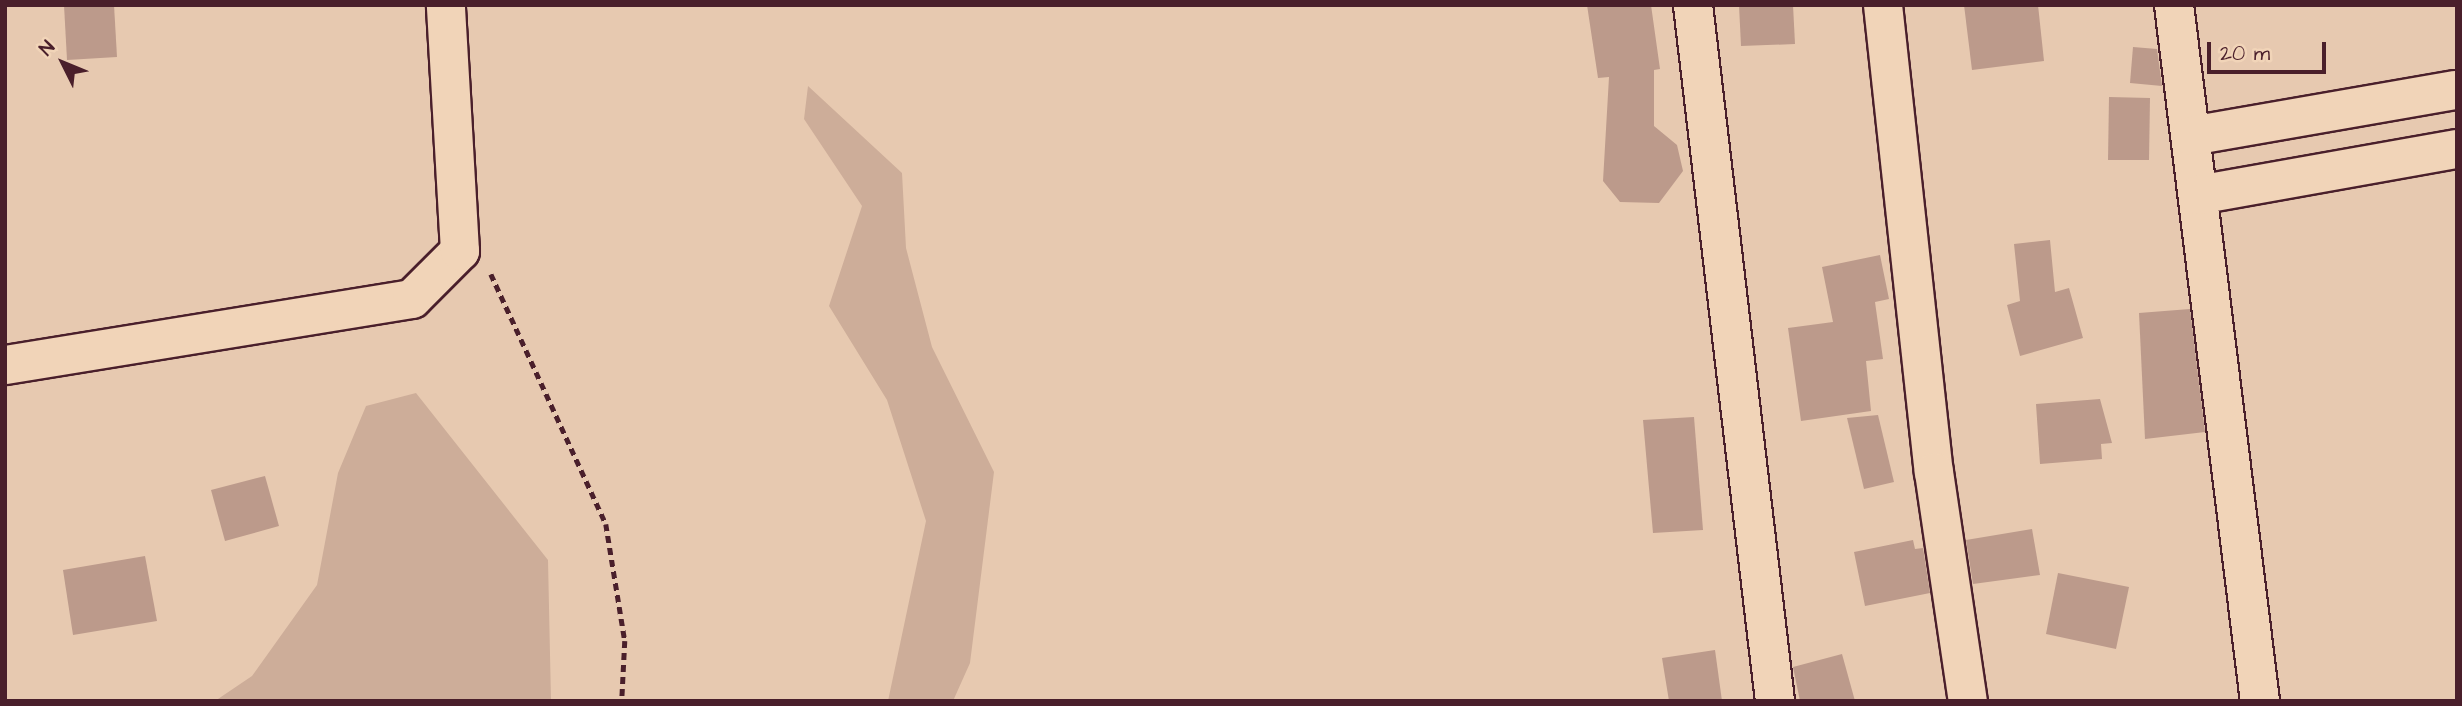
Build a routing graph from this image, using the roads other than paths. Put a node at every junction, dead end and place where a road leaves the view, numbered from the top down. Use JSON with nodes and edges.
{"nodes":[{"id":1,"x":446,"y":5,"type":"edge"},
{"id":2,"x":1693,"y":5,"type":"edge"},
{"id":3,"x":1883,"y":5,"type":"edge"},
{"id":4,"x":2174,"y":5,"type":"edge"},
{"id":5,"x":2455,"y":90,"type":"dead end"},
{"id":6,"x":2311,"y":111,"type":"junction"},
{"id":7,"x":2190,"y":136,"type":"junction"},
{"id":8,"x":2457,"y":149,"type":"edge"},
{"id":9,"x":2319,"y":170,"type":"junction"},
{"id":10,"x":2198,"y":195,"type":"junction"},
{"id":11,"x":5,"y":365,"type":"edge"},
{"id":12,"x":1775,"y":701,"type":"edge"},
{"id":13,"x":1968,"y":701,"type":"edge"},
{"id":14,"x":2260,"y":701,"type":"edge"}],
"edges":[{"from":1,"to":11,"type":"street"},
{"from":2,"to":12,"type":"street"},
{"from":3,"to":13,"type":"street"},
{"from":4,"to":7,"type":"street"},
{"from":5,"to":6,"type":"street"},
{"from":6,"to":7,"type":"street"},
{"from":6,"to":9,"type":"street"},
{"from":7,"to":10,"type":"street"},
{"from":8,"to":9,"type":"street"},
{"from":9,"to":10,"type":"street"},
{"from":10,"to":14,"type":"street"}]}
